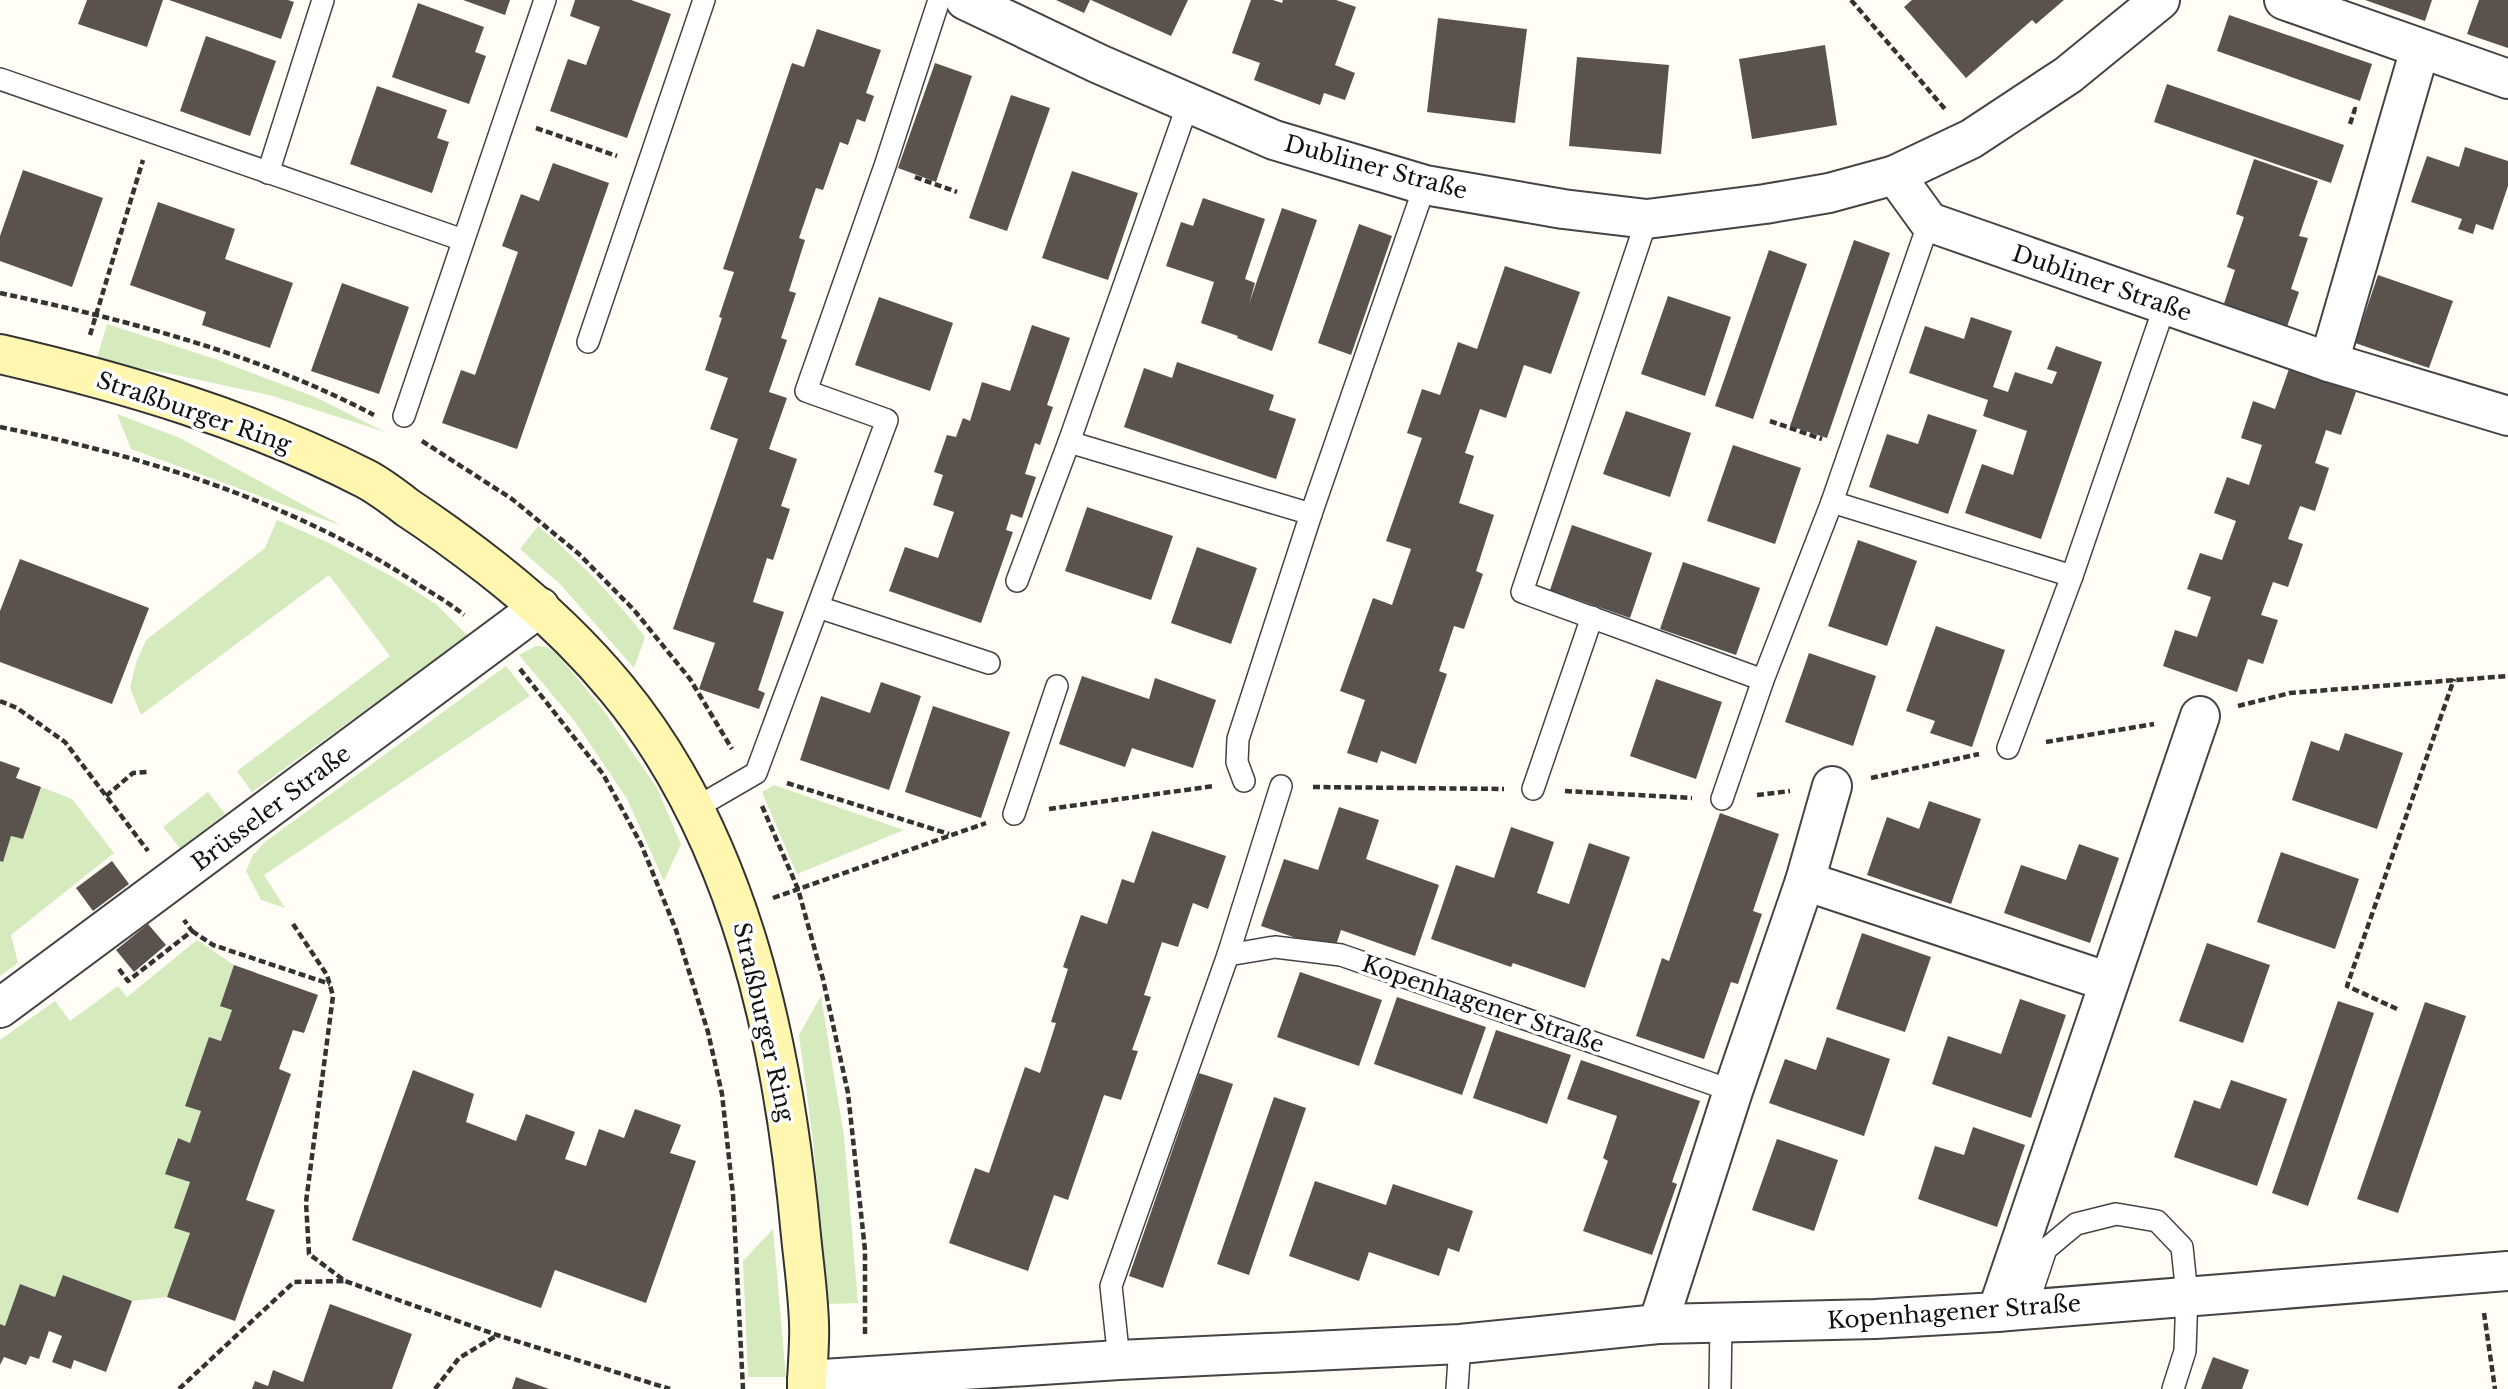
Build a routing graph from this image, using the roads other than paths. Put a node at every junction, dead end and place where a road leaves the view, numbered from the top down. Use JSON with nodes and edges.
{"nodes":[{"id":1,"x":323,"y":0,"type":"edge"},
{"id":2,"x":545,"y":0,"type":"edge"},
{"id":3,"x":704,"y":0,"type":"edge"},
{"id":4,"x":939,"y":0,"type":"edge"},
{"id":5,"x":965,"y":0,"type":"edge"},
{"id":6,"x":2160,"y":0,"type":"edge"},
{"id":7,"x":2284,"y":0,"type":"edge"},
{"id":8,"x":2420,"y":49,"type":"junction"},
{"id":9,"x":0,"y":79,"type":"edge"},
{"id":10,"x":2508,"y":79,"type":"edge"},
{"id":11,"x":1188,"y":104,"type":"junction"},
{"id":12,"x":268,"y":173,"type":"junction"},
{"id":13,"x":1895,"y":175,"type":"junction"},
{"id":14,"x":1425,"y":185,"type":"junction"},
{"id":15,"x":1647,"y":219,"type":"junction"},
{"id":16,"x":1930,"y":222,"type":"junction"},
{"id":17,"x":463,"y":240,"type":"junction"},
{"id":18,"x":2165,"y":305,"type":"junction"},
{"id":19,"x":587,"y":342,"type":"dead end"},
{"id":20,"x":0,"y":354,"type":"edge"},
{"id":21,"x":2329,"y":362,"type":"junction"},
{"id":22,"x":404,"y":416,"type":"dead end"},
{"id":23,"x":2508,"y":416,"type":"edge"},
{"id":24,"x":1069,"y":442,"type":"junction"},
{"id":25,"x":1832,"y":502,"type":"junction"},
{"id":26,"x":1311,"y":514,"type":"junction"},
{"id":27,"x":2072,"y":576,"type":"junction"},
{"id":28,"x":1017,"y":581,"type":"dead end"},
{"id":29,"x":540,"y":607,"type":"junction"},
{"id":30,"x":818,"y":607,"type":"junction"},
{"id":31,"x":1592,"y":617,"type":"junction"},
{"id":32,"x":989,"y":663,"type":"dead end"},
{"id":33,"x":1763,"y":680,"type":"junction"},
{"id":34,"x":1057,"y":686,"type":"dead end"},
{"id":35,"x":2200,"y":716,"type":"road end"},
{"id":36,"x":2008,"y":748,"type":"road end"},
{"id":37,"x":1244,"y":781,"type":"road end"},
{"id":38,"x":1281,"y":786,"type":"road end"},
{"id":39,"x":1832,"y":786,"type":"road end"},
{"id":40,"x":1534,"y":789,"type":"road end"},
{"id":41,"x":1722,"y":799,"type":"road end"},
{"id":42,"x":694,"y":809,"type":"junction"},
{"id":43,"x":1014,"y":814,"type":"road end"},
{"id":44,"x":1805,"y":881,"type":"junction"},
{"id":45,"x":1228,"y":956,"type":"junction"},
{"id":46,"x":2109,"y":982,"type":"junction"},
{"id":47,"x":0,"y":1007,"type":"edge"},
{"id":48,"x":1733,"y":1091,"type":"junction"},
{"id":49,"x":2493,"y":1273,"type":"edge"},
{"id":50,"x":2187,"y":1295,"type":"junction"},
{"id":51,"x":2012,"y":1311,"type":"junction"},
{"id":52,"x":1721,"y":1322,"type":"junction"},
{"id":53,"x":1658,"y":1324,"type":"junction"},
{"id":54,"x":1460,"y":1344,"type":"junction"},
{"id":55,"x":1119,"y":1360,"type":"junction"},
{"id":56,"x":807,"y":1384,"type":"edge"},
{"id":57,"x":1457,"y":1389,"type":"edge"},
{"id":58,"x":1720,"y":1389,"type":"edge"},
{"id":59,"x":2173,"y":1389,"type":"edge"}],
"edges":[{"from":1,"to":12,"type":"lane"},
{"from":2,"to":17,"type":"lane"},
{"from":3,"to":19,"type":"lane"},
{"from":4,"to":30,"type":"lane"},
{"from":5,"to":11,"type":"street","name":"Dubliner Straße"},
{"from":6,"to":13,"type":"street","name":"Dubliner Straße"},
{"from":7,"to":8,"type":"street"},
{"from":8,"to":10,"type":"street"},
{"from":8,"to":21,"type":"street"},
{"from":9,"to":12,"type":"lane"},
{"from":11,"to":14,"type":"street","name":"Dubliner Straße"},
{"from":11,"to":24,"type":"lane"},
{"from":12,"to":17,"type":"lane"},
{"from":13,"to":15,"type":"street","name":"Dubliner Straße"},
{"from":13,"to":16,"type":"street"},
{"from":14,"to":15,"type":"street","name":"Dubliner Straße"},
{"from":14,"to":26,"type":"lane"},
{"from":15,"to":31,"type":"lane"},
{"from":16,"to":18,"type":"street","name":"Dubliner Straße"},
{"from":16,"to":25,"type":"lane"},
{"from":17,"to":22,"type":"lane"},
{"from":18,"to":21,"type":"street","name":"Dubliner Straße"},
{"from":18,"to":27,"type":"lane"},
{"from":20,"to":29,"type":"street","name":"Straßburger Ring"},
{"from":21,"to":23,"type":"street","name":"Dubliner Straße"},
{"from":24,"to":26,"type":"lane"},
{"from":24,"to":28,"type":"lane"},
{"from":25,"to":27,"type":"lane"},
{"from":25,"to":33,"type":"lane"},
{"from":26,"to":37,"type":"lane"},
{"from":27,"to":36,"type":"lane"},
{"from":29,"to":42,"type":"street","name":"Straßburger Ring"},
{"from":29,"to":47,"type":"street","name":"Brüsseler Straße"},
{"from":30,"to":32,"type":"lane"},
{"from":30,"to":42,"type":"lane"},
{"from":31,"to":33,"type":"lane"},
{"from":31,"to":40,"type":"lane"},
{"from":33,"to":41,"type":"lane"},
{"from":34,"to":43,"type":"lane"},
{"from":35,"to":46,"type":"street"},
{"from":38,"to":45,"type":"lane"},
{"from":39,"to":44,"type":"street"},
{"from":42,"to":56,"type":"street","name":"Straßburger Ring"},
{"from":44,"to":46,"type":"street"},
{"from":44,"to":48,"type":"street"},
{"from":45,"to":48,"type":"lane","name":"Kopenhagener Straße"},
{"from":45,"to":55,"type":"lane"},
{"from":46,"to":51,"type":"street"},
{"from":48,"to":53,"type":"street"},
{"from":49,"to":50,"type":"street","name":"Kopenhagener Straße"},
{"from":50,"to":51,"type":"street","name":"Kopenhagener Straße"},
{"from":50,"to":51,"type":"lane"},
{"from":50,"to":59,"type":"lane"},
{"from":51,"to":52,"type":"street","name":"Kopenhagener Straße"},
{"from":52,"to":53,"type":"street","name":"Kopenhagener Straße"},
{"from":52,"to":58,"type":"lane"},
{"from":53,"to":54,"type":"street","name":"Kopenhagener Straße"},
{"from":54,"to":55,"type":"street","name":"Kopenhagener Straße"},
{"from":54,"to":57,"type":"lane"},
{"from":55,"to":56,"type":"street","name":"Kopenhagener Straße"}]}
